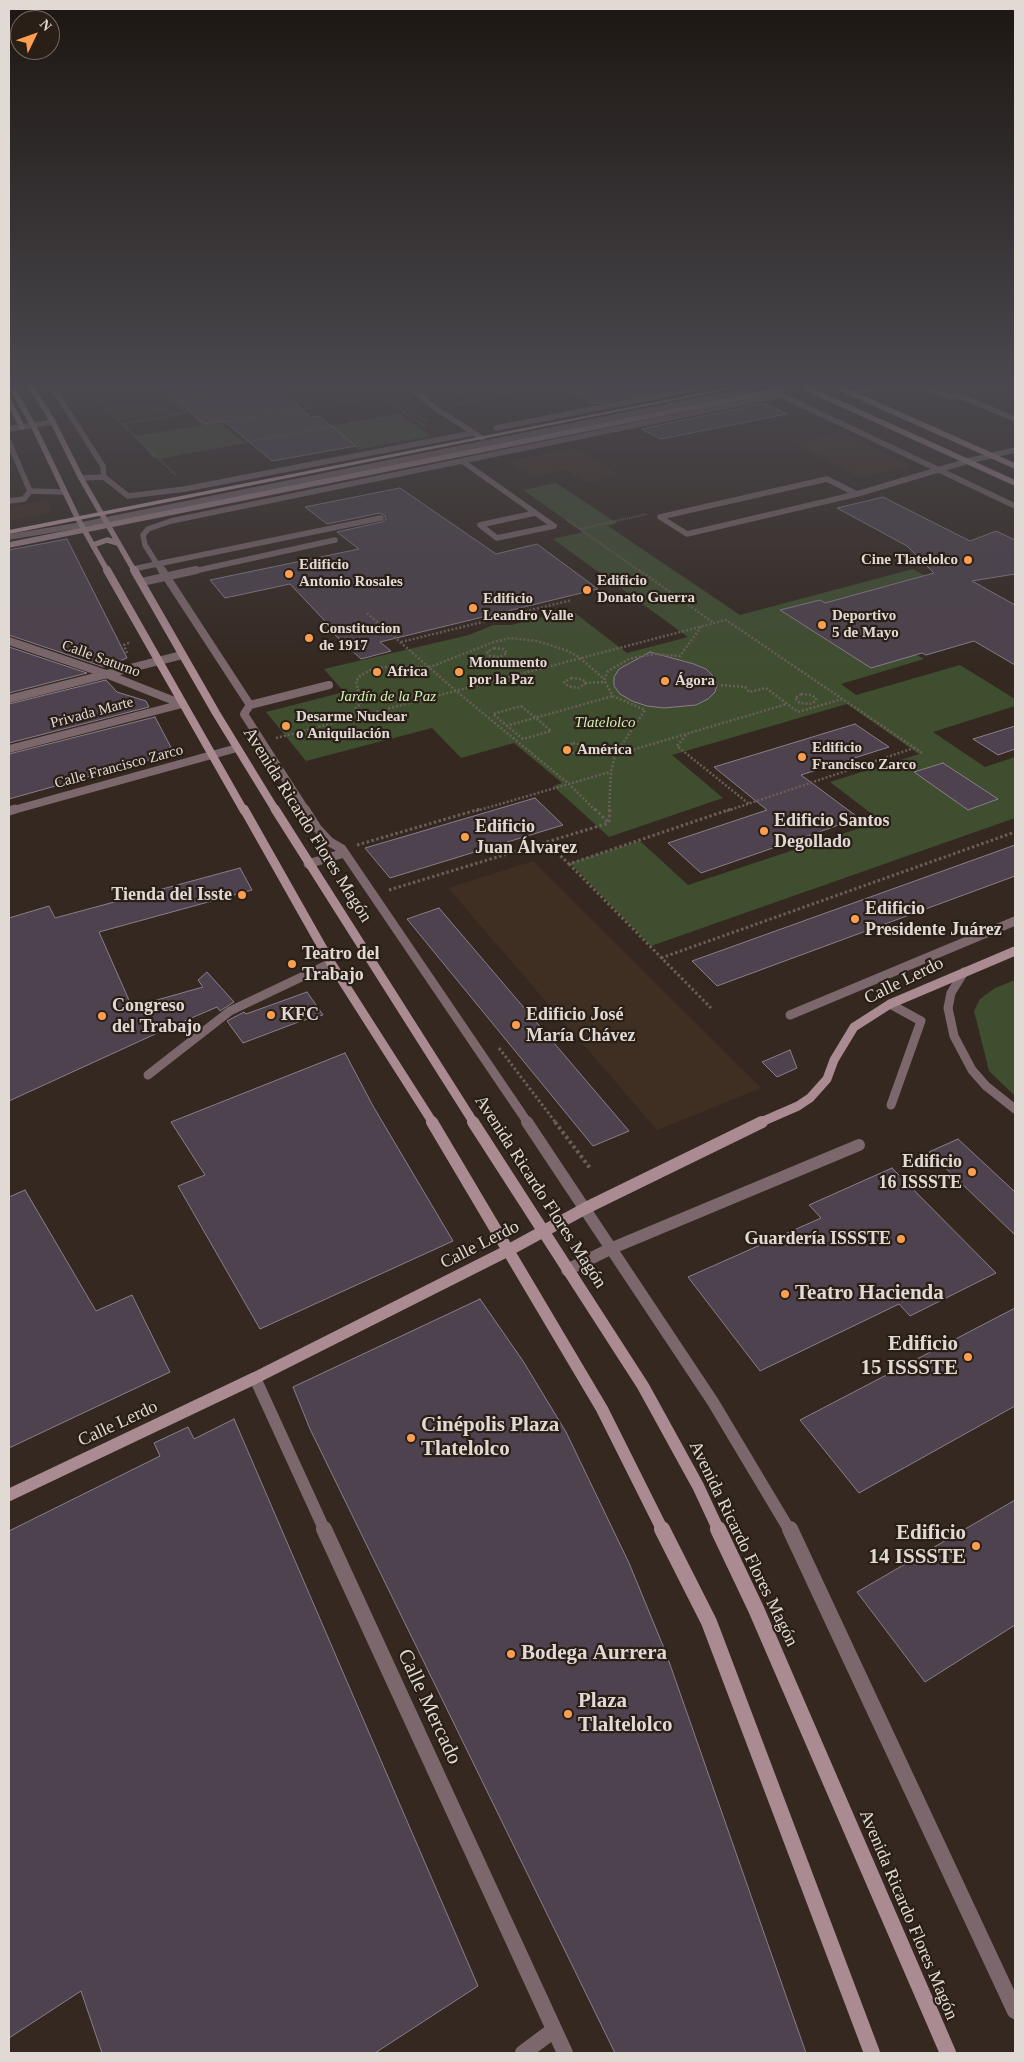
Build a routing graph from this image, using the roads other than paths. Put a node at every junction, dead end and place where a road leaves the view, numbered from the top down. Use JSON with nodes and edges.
{"nodes":[{"id":1,"x":27,"y":484,"type":"edge"},
{"id":2,"x":60,"y":484,"type":"edge"},
{"id":3,"x":85,"y":484,"type":"edge"},
{"id":4,"x":113,"y":484,"type":"edge"},
{"id":5,"x":208,"y":484,"type":"edge"},
{"id":6,"x":269,"y":484,"type":"edge"},
{"id":7,"x":285,"y":484,"type":"edge"},
{"id":8,"x":295,"y":484,"type":"edge"},
{"id":9,"x":350,"y":484,"type":"edge"},
{"id":10,"x":495,"y":484,"type":"edge"},
{"id":11,"x":804,"y":484,"type":"edge"},
{"id":12,"x":837,"y":484,"type":"edge"},
{"id":13,"x":891,"y":484,"type":"edge"},
{"id":14,"x":970,"y":484,"type":"edge"},
{"id":15,"x":30,"y":491,"type":"junction"},
{"id":16,"x":64,"y":492,"type":"junction"},
{"id":17,"x":857,"y":494,"type":"junction"},
{"id":18,"x":9,"y":501,"type":"edge"},
{"id":19,"x":1015,"y":506,"type":"edge"},
{"id":20,"x":535,"y":513,"type":"junction"},
{"id":21,"x":381,"y":518,"type":"dead end"},
{"id":22,"x":105,"y":520,"type":"junction"},
{"id":23,"x":81,"y":524,"type":"junction"},
{"id":24,"x":9,"y":532,"type":"edge"},
{"id":25,"x":9,"y":537,"type":"edge"},
{"id":26,"x":335,"y":540,"type":"dead end"},
{"id":27,"x":118,"y":543,"type":"junction"},
{"id":28,"x":9,"y":544,"type":"edge"},
{"id":29,"x":93,"y":545,"type":"junction"},
{"id":30,"x":157,"y":564,"type":"junction"},
{"id":31,"x":133,"y":569,"type":"junction"},
{"id":32,"x":167,"y":576,"type":"junction"},
{"id":33,"x":142,"y":582,"type":"junction"},
{"id":34,"x":9,"y":642,"type":"edge"},
{"id":35,"x":182,"y":655,"type":"junction"},
{"id":36,"x":160,"y":661,"type":"junction"},
{"id":37,"x":106,"y":674,"type":"junction"},
{"id":38,"x":329,"y":686,"type":"dead end"},
{"id":39,"x":9,"y":699,"type":"edge"},
{"id":40,"x":182,"y":704,"type":"junction"},
{"id":41,"x":250,"y":705,"type":"junction"},
{"id":42,"x":237,"y":748,"type":"junction"},
{"id":43,"x":9,"y":749,"type":"edge"},
{"id":44,"x":212,"y":756,"type":"junction"},
{"id":45,"x":9,"y":812,"type":"edge"},
{"id":46,"x":343,"y":851,"type":"junction"},
{"id":47,"x":308,"y":864,"type":"junction"},
{"id":48,"x":1015,"y":921,"type":"edge"},
{"id":49,"x":1015,"y":951,"type":"edge"},
{"id":50,"x":331,"y":963,"type":"junction"},
{"id":51,"x":964,"y":972,"type":"junction"},
{"id":52,"x":890,"y":1004,"type":"junction"},
{"id":53,"x":790,"y":1015,"type":"dead end"},
{"id":54,"x":148,"y":1075,"type":"dead end"},
{"id":55,"x":890,"y":1105,"type":"dead end"},
{"id":56,"x":1015,"y":1109,"type":"edge"},
{"id":57,"x":859,"y":1144,"type":"dead end"},
{"id":58,"x":586,"y":1208,"type":"junction"},
{"id":59,"x":543,"y":1232,"type":"junction"},
{"id":60,"x":610,"y":1249,"type":"junction"},
{"id":61,"x":509,"y":1250,"type":"junction"},
{"id":62,"x":567,"y":1270,"type":"junction"},
{"id":63,"x":255,"y":1378,"type":"junction"},
{"id":64,"x":9,"y":1495,"type":"edge"},
{"id":65,"x":1015,"y":2011,"type":"edge"},
{"id":66,"x":554,"y":2030,"type":"junction"},
{"id":67,"x":523,"y":2053,"type":"edge"},
{"id":68,"x":565,"y":2053,"type":"edge"},
{"id":69,"x":872,"y":2053,"type":"edge"},
{"id":70,"x":948,"y":2053,"type":"edge"}],
"edges":[{"from":1,"to":15,"type":"street"},
{"from":2,"to":16,"type":"main road"},
{"from":3,"to":22,"type":"main road","name":"Avenida Ricardo Flores Magón"},
{"from":4,"to":5,"type":"street"},
{"from":6,"to":22,"type":"main road"},
{"from":7,"to":22,"type":"street"},
{"from":8,"to":22,"type":"main road"},
{"from":9,"to":30,"type":"street"},
{"from":10,"to":20,"type":"street"},
{"from":11,"to":17,"type":"street"},
{"from":12,"to":17,"type":"street"},
{"from":13,"to":17,"type":"street"},
{"from":14,"to":19,"type":"street"},
{"from":15,"to":16,"type":"street"},
{"from":15,"to":18,"type":"street"},
{"from":16,"to":23,"type":"main road"},
{"from":20,"to":20,"type":"street"},
{"from":21,"to":30,"type":"street"},
{"from":22,"to":23,"type":"main road"},
{"from":22,"to":23,"type":"main road"},
{"from":22,"to":27,"type":"main road","name":"Avenida Ricardo Flores Magón"},
{"from":23,"to":24,"type":"main road"},
{"from":23,"to":25,"type":"street"},
{"from":23,"to":28,"type":"main road"},
{"from":23,"to":29,"type":"main road"},
{"from":26,"to":32,"type":"street"},
{"from":27,"to":29,"type":"main road"},
{"from":27,"to":31,"type":"main road","name":"Avenida Ricardo Flores Magón"},
{"from":29,"to":36,"type":"main road"},
{"from":30,"to":31,"type":"street"},
{"from":30,"to":32,"type":"street"},
{"from":31,"to":33,"type":"main road","name":"Avenida Ricardo Flores Magón"},
{"from":32,"to":33,"type":"street"},
{"from":32,"to":41,"type":"street"},
{"from":33,"to":35,"type":"main road","name":"Avenida Ricardo Flores Magón"},
{"from":34,"to":37,"type":"street","name":"Calle Saturno"},
{"from":35,"to":36,"type":"street"},
{"from":35,"to":42,"type":"main road","name":"Avenida Ricardo Flores Magón"},
{"from":36,"to":37,"type":"street"},
{"from":36,"to":40,"type":"main road"},
{"from":37,"to":39,"type":"street"},
{"from":37,"to":40,"type":"street","name":"Calle Saturno"},
{"from":38,"to":41,"type":"street"},
{"from":40,"to":43,"type":"street","name":"Privada Marte"},
{"from":40,"to":44,"type":"main road"},
{"from":41,"to":46,"type":"street"},
{"from":42,"to":44,"type":"street","name":"Calle Francisco Zarco"},
{"from":42,"to":47,"type":"main road","name":"Avenida Ricardo Flores Magón"},
{"from":44,"to":45,"type":"street","name":"Calle Francisco Zarco"},
{"from":44,"to":50,"type":"main road"},
{"from":46,"to":47,"type":"street"},
{"from":46,"to":58,"type":"street"},
{"from":47,"to":59,"type":"main road","name":"Avenida Ricardo Flores Magón"},
{"from":48,"to":53,"type":"street"},
{"from":49,"to":51,"type":"main road","name":"Calle Lerdo"},
{"from":50,"to":54,"type":"street"},
{"from":50,"to":61,"type":"main road"},
{"from":51,"to":52,"type":"main road","name":"Calle Lerdo"},
{"from":51,"to":56,"type":"street"},
{"from":52,"to":55,"type":"street"},
{"from":52,"to":58,"type":"main road","name":"Calle Lerdo"},
{"from":57,"to":60,"type":"street"},
{"from":58,"to":59,"type":"main road","name":"Calle Lerdo"},
{"from":58,"to":60,"type":"street"},
{"from":59,"to":61,"type":"main road","name":"Calle Lerdo"},
{"from":59,"to":62,"type":"main road","name":"Avenida Ricardo Flores Magón"},
{"from":60,"to":62,"type":"street"},
{"from":60,"to":65,"type":"street"},
{"from":61,"to":63,"type":"main road","name":"Calle Lerdo"},
{"from":61,"to":69,"type":"main road"},
{"from":62,"to":70,"type":"main road","name":"Avenida Ricardo Flores Magón"},
{"from":63,"to":64,"type":"main road","name":"Calle Lerdo"},
{"from":63,"to":66,"type":"street","name":"Calle Mercado"},
{"from":66,"to":67,"type":"street"},
{"from":66,"to":68,"type":"street","name":"Calle Mercado"}]}
